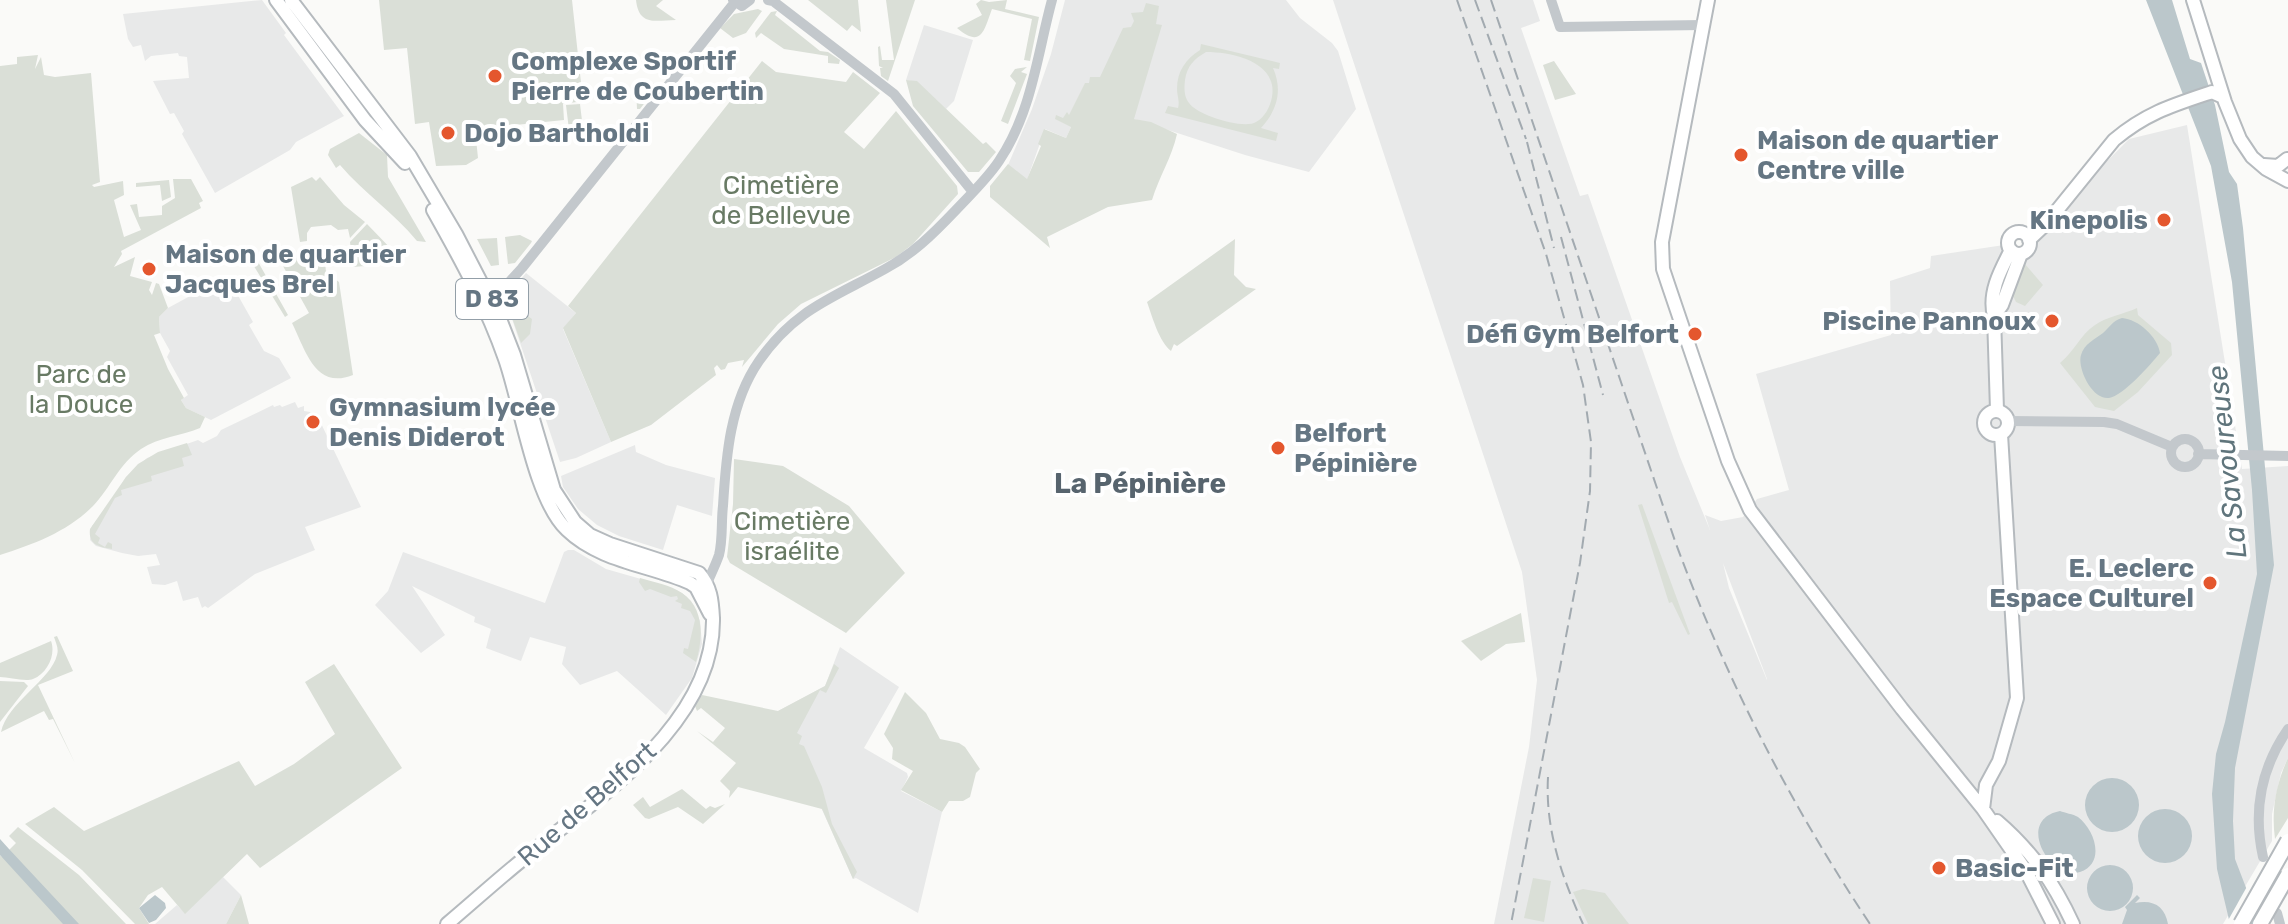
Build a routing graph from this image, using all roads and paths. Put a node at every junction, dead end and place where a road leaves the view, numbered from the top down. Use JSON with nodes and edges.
{"nodes":[{"id":1,"x":276,"y":0,"type":"edge"},
{"id":2,"x":291,"y":0,"type":"edge"},
{"id":3,"x":750,"y":0,"type":"edge"},
{"id":4,"x":768,"y":0,"type":"edge"},
{"id":5,"x":1052,"y":0,"type":"edge"},
{"id":6,"x":1551,"y":0,"type":"edge"},
{"id":7,"x":1708,"y":0,"type":"edge"},
{"id":8,"x":2193,"y":0,"type":"edge"},
{"id":9,"x":734,"y":1,"type":"edge"},
{"id":10,"x":1703,"y":25,"type":"junction"},
{"id":11,"x":2217,"y":90,"type":"junction"},
{"id":12,"x":2288,"y":151,"type":"edge"},
{"id":13,"x":2287,"y":159,"type":"edge"},
{"id":14,"x":2257,"y":162,"type":"junction"},
{"id":15,"x":2288,"y":168,"type":"edge"},
{"id":16,"x":2288,"y":181,"type":"edge"},
{"id":17,"x":973,"y":192,"type":"junction"},
{"id":18,"x":2029,"y":240,"type":"junction"},
{"id":19,"x":2016,"y":252,"type":"junction"},
{"id":20,"x":492,"y":301,"type":"junction"},
{"id":21,"x":1997,"y":410,"type":"junction"},
{"id":22,"x":2008,"y":421,"type":"junction"},
{"id":23,"x":2001,"y":434,"type":"junction"},
{"id":24,"x":2172,"y":447,"type":"junction"},
{"id":25,"x":2198,"y":454,"type":"junction"},
{"id":26,"x":2288,"y":456,"type":"edge"},
{"id":27,"x":701,"y":581,"type":"junction"},
{"id":28,"x":2288,"y":729,"type":"edge"},
{"id":29,"x":1986,"y":785,"type":"junction"},
{"id":30,"x":1964,"y":787,"type":"junction"},
{"id":31,"x":1983,"y":809,"type":"junction"},
{"id":32,"x":2288,"y":841,"type":"edge"},
{"id":33,"x":2263,"y":857,"type":"dead end"},
{"id":34,"x":2288,"y":875,"type":"edge"},
{"id":35,"x":447,"y":924,"type":"edge"},
{"id":36,"x":2053,"y":924,"type":"edge"},
{"id":37,"x":2073,"y":924,"type":"edge"},
{"id":38,"x":2241,"y":924,"type":"edge"},
{"id":39,"x":2260,"y":924,"type":"edge"}],
"edges":[{"from":1,"to":27,"type":"main road","number":"D 83"},
{"from":2,"to":20,"type":"main road","number":"D 83"},
{"from":3,"to":9,"type":"street"},
{"from":4,"to":17,"type":"street"},
{"from":5,"to":17,"type":"street"},
{"from":6,"to":10,"type":"street"},
{"from":7,"to":10,"type":"main road"},
{"from":8,"to":11,"type":"main road"},
{"from":9,"to":20,"type":"street"},
{"from":10,"to":30,"type":"main road"},
{"from":11,"to":14,"type":"main road"},
{"from":11,"to":18,"type":"main road"},
{"from":12,"to":13,"type":"main road"},
{"from":13,"to":14,"type":"main road"},
{"from":13,"to":15,"type":"main road"},
{"from":14,"to":16,"type":"main road"},
{"from":17,"to":27,"type":"street"},
{"from":18,"to":19,"type":"main road"},
{"from":18,"to":19,"type":"main road"},
{"from":19,"to":21,"type":"main road"},
{"from":20,"to":27,"type":"main road","number":"D 83"},
{"from":21,"to":22,"type":"main road"},
{"from":21,"to":23,"type":"main road"},
{"from":22,"to":23,"type":"main road"},
{"from":22,"to":24,"type":"street"},
{"from":23,"to":29,"type":"main road"},
{"from":24,"to":25,"type":"street"},
{"from":24,"to":25,"type":"street"},
{"from":25,"to":26,"type":"street"},
{"from":27,"to":35,"type":"main road","name":"Rue de Belfort"},
{"from":28,"to":33,"type":"street"},
{"from":29,"to":30,"type":"main road"},
{"from":29,"to":31,"type":"main road"},
{"from":30,"to":31,"type":"main road"},
{"from":31,"to":36,"type":"main road"},
{"from":31,"to":37,"type":"main road"},
{"from":32,"to":38,"type":"highway","bridge":true},
{"from":34,"to":39,"type":"highway","bridge":true}]}
